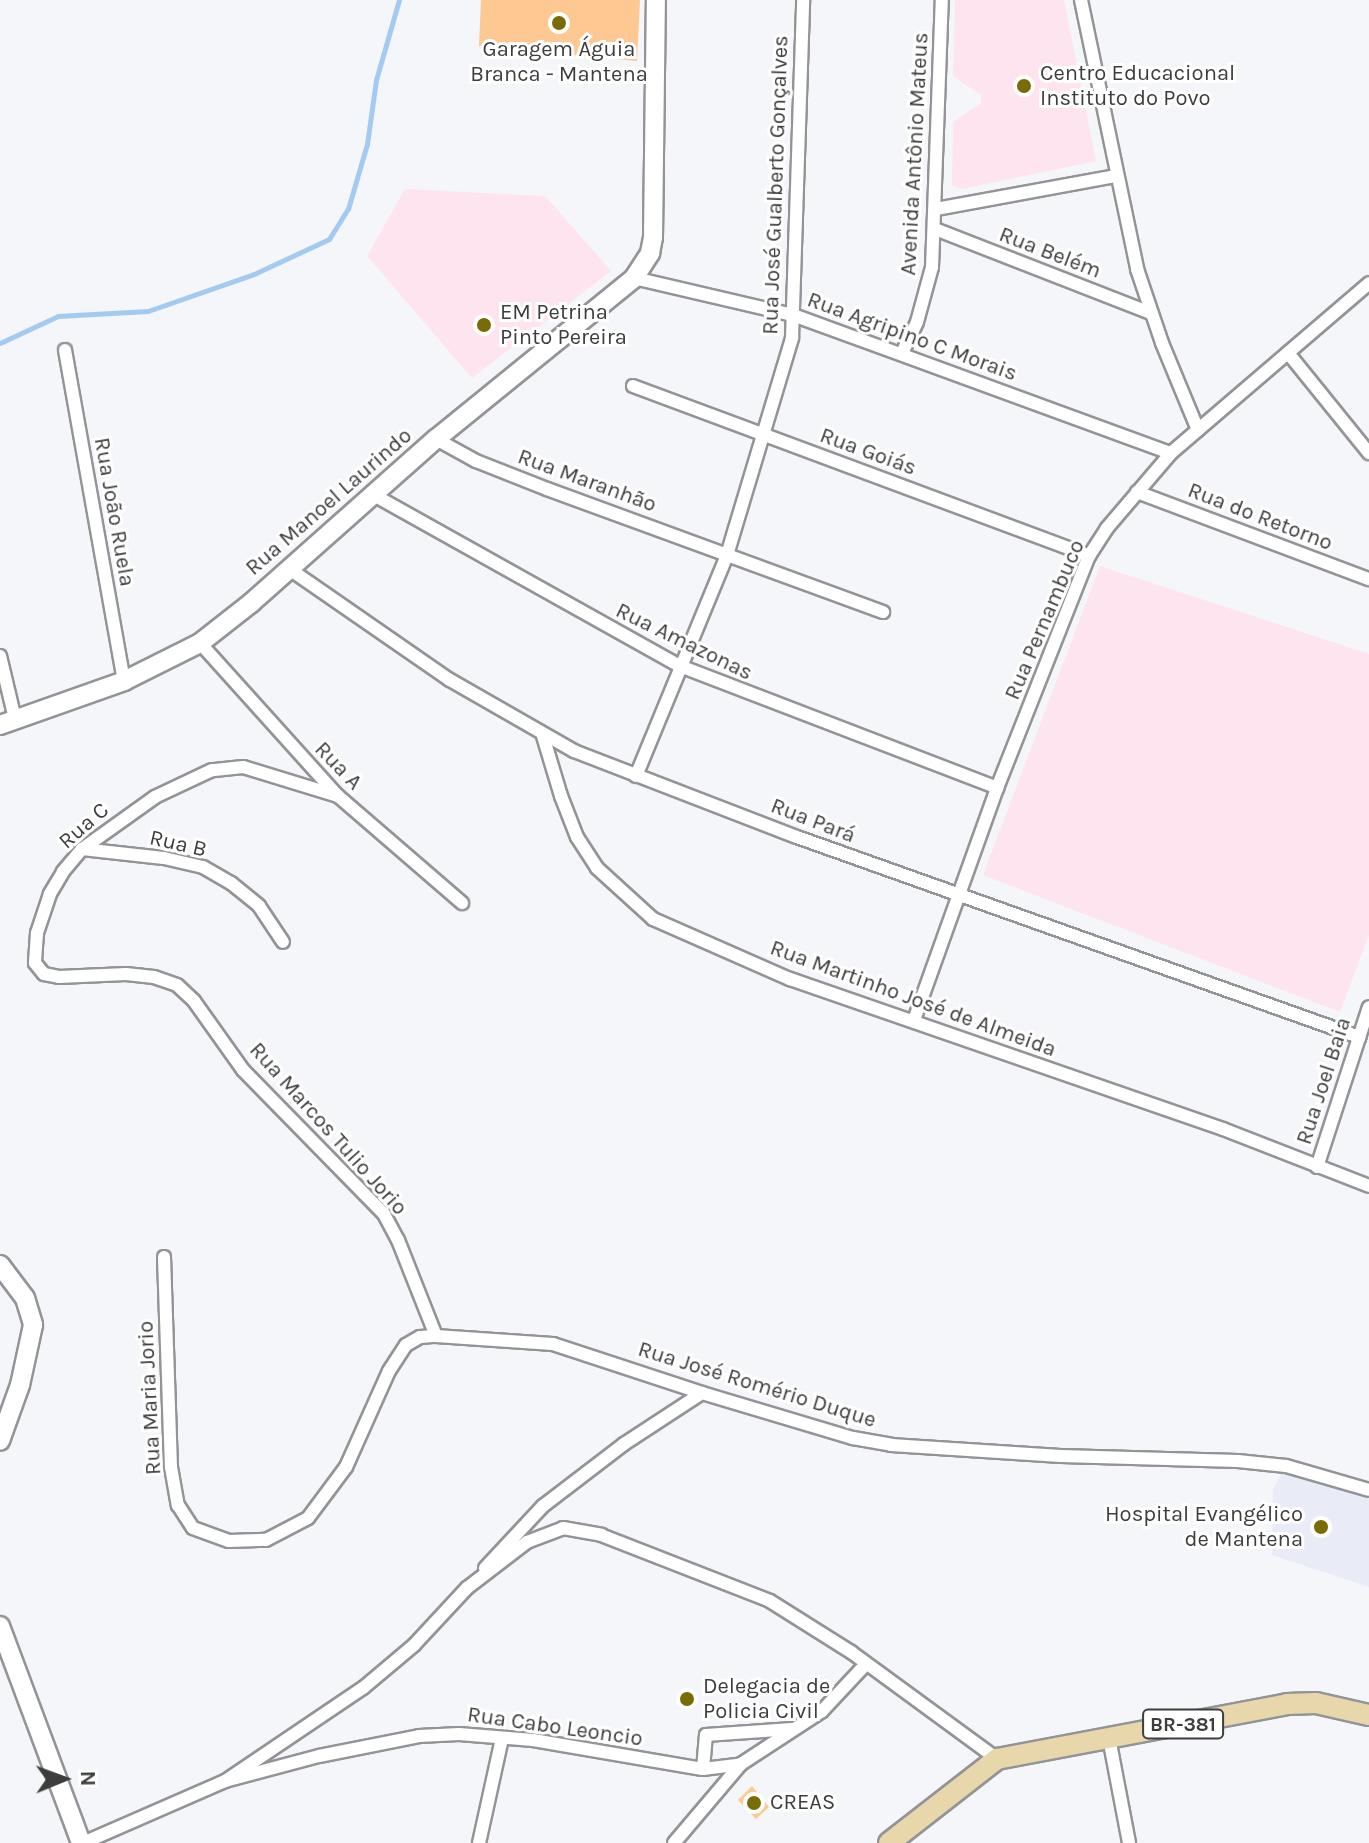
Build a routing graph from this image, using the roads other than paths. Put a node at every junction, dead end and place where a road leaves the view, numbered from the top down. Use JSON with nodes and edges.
{"nodes":[{"id":1,"x":656,"y":0,"type":"edge"},
{"id":2,"x":803,"y":0,"type":"edge"},
{"id":3,"x":942,"y":0,"type":"edge"},
{"id":4,"x":1081,"y":0,"type":"edge"},
{"id":5,"x":1115,"y":176,"type":"junction"},
{"id":6,"x":936,"y":209,"type":"junction"},
{"id":7,"x":935,"y":229,"type":"junction"},
{"id":8,"x":634,"y":278,"type":"junction"},
{"id":9,"x":1369,"y":283,"type":"edge"},
{"id":10,"x":1151,"y":313,"type":"junction"},
{"id":11,"x":793,"y":315,"type":"junction"},
{"id":12,"x":65,"y":350,"type":"dead end"},
{"id":13,"x":902,"y":353,"type":"junction"},
{"id":14,"x":1288,"y":353,"type":"junction"},
{"id":15,"x":633,"y":386,"type":"dead end"},
{"id":16,"x":1198,"y":430,"type":"junction"},
{"id":17,"x":764,"y":433,"type":"junction"},
{"id":18,"x":436,"y":439,"type":"junction"},
{"id":19,"x":1171,"y":453,"type":"junction"},
{"id":20,"x":1369,"y":453,"type":"edge"},
{"id":21,"x":1137,"y":492,"type":"junction"},
{"id":22,"x":372,"y":494,"type":"junction"},
{"id":23,"x":727,"y":555,"type":"junction"},
{"id":24,"x":1089,"y":556,"type":"junction"},
{"id":25,"x":288,"y":568,"type":"junction"},
{"id":26,"x":1369,"y":579,"type":"edge"},
{"id":27,"x":883,"y":612,"type":"dead end"},
{"id":28,"x":200,"y":643,"type":"junction"},
{"id":29,"x":0,"y":656,"type":"edge"},
{"id":30,"x":680,"y":666,"type":"junction"},
{"id":31,"x":124,"y":681,"type":"junction"},
{"id":32,"x":7,"y":722,"type":"edge"},
{"id":33,"x":543,"y":736,"type":"junction"},
{"id":34,"x":636,"y":776,"type":"junction"},
{"id":35,"x":997,"y":788,"type":"junction"},
{"id":36,"x":338,"y":796,"type":"junction"},
{"id":37,"x":82,"y":849,"type":"junction"},
{"id":38,"x":959,"y":892,"type":"junction"},
{"id":39,"x":462,"y":903,"type":"dead end"},
{"id":40,"x":283,"y":942,"type":"dead end"},
{"id":41,"x":194,"y":1001,"type":"joint"},
{"id":42,"x":1369,"y":1007,"type":"edge"},
{"id":43,"x":914,"y":1020,"type":"junction"},
{"id":44,"x":1359,"y":1037,"type":"junction"},
{"id":45,"x":1317,"y":1167,"type":"junction"},
{"id":46,"x":1369,"y":1186,"type":"edge"},
{"id":47,"x":164,"y":1257,"type":"dead end"},
{"id":48,"x":0,"y":1265,"type":"edge"},
{"id":49,"x":436,"y":1336,"type":"junction"},
{"id":50,"x":389,"y":1371,"type":"joint"},
{"id":51,"x":702,"y":1393,"type":"junction"},
{"id":52,"x":0,"y":1441,"type":"edge"},
{"id":53,"x":1369,"y":1490,"type":"edge"},
{"id":54,"x":467,"y":1588,"type":"junction"},
{"id":55,"x":0,"y":1626,"type":"edge"},
{"id":56,"x":865,"y":1665,"type":"junction"},
{"id":57,"x":1369,"y":1715,"type":"edge"},
{"id":58,"x":795,"y":1729,"type":"junction"},
{"id":59,"x":502,"y":1738,"type":"junction"},
{"id":60,"x":1109,"y":1738,"type":"junction"},
{"id":61,"x":997,"y":1759,"type":"junction"},
{"id":62,"x":741,"y":1764,"type":"junction"},
{"id":63,"x":703,"y":1769,"type":"junction"},
{"id":64,"x":225,"y":1781,"type":"junction"},
{"id":65,"x":82,"y":1843,"type":"edge"},
{"id":66,"x":479,"y":1843,"type":"edge"},
{"id":67,"x":674,"y":1843,"type":"edge"},
{"id":68,"x":889,"y":1843,"type":"edge"},
{"id":69,"x":1129,"y":1843,"type":"edge"}],
"edges":[{"from":1,"to":8,"type":"street","name":"Rua Manoel Laurindo"},
{"from":2,"to":11,"type":"street","name":"Rua José Gualberto Gonçalves"},
{"from":3,"to":6,"type":"street","name":"Avenida Antônio Mateus"},
{"from":4,"to":5,"type":"street"},
{"from":5,"to":6,"type":"street"},
{"from":5,"to":10,"type":"street"},
{"from":6,"to":7,"type":"street","name":"Avenida Antônio Mateus"},
{"from":7,"to":10,"type":"street","name":"Rua Belém"},
{"from":7,"to":13,"type":"street","name":"Avenida Antônio Mateus"},
{"from":8,"to":11,"type":"street","name":"Rua Agripino C Morais"},
{"from":8,"to":18,"type":"street","name":"Rua Manoel Laurindo"},
{"from":9,"to":14,"type":"street","name":"Rua Pernambuco"},
{"from":10,"to":16,"type":"street"},
{"from":11,"to":13,"type":"street","name":"Rua Agripino C Morais"},
{"from":11,"to":17,"type":"street","name":"Rua José Gualberto Gonçalves"},
{"from":12,"to":31,"type":"street","name":"Rua João Ruela"},
{"from":13,"to":19,"type":"street","name":"Rua Agripino C Morais"},
{"from":14,"to":16,"type":"street","name":"Rua Pernambuco"},
{"from":14,"to":20,"type":"street"},
{"from":15,"to":17,"type":"street","name":"Rua Goiás"},
{"from":16,"to":19,"type":"street","name":"Rua Pernambuco"},
{"from":17,"to":23,"type":"street","name":"Rua José Gualberto Gonçalves"},
{"from":17,"to":24,"type":"street","name":"Rua Goiás"},
{"from":18,"to":22,"type":"street","name":"Rua Manoel Laurindo"},
{"from":18,"to":23,"type":"street","name":"Rua Maranhão"},
{"from":19,"to":21,"type":"street","name":"Rua Pernambuco"},
{"from":21,"to":24,"type":"street","name":"Rua Pernambuco"},
{"from":21,"to":26,"type":"street","name":"Rua do Retorno"},
{"from":22,"to":25,"type":"street","name":"Rua Manoel Laurindo"},
{"from":22,"to":30,"type":"street","name":"Rua Amazonas"},
{"from":23,"to":27,"type":"street","name":"Rua Maranhão"},
{"from":23,"to":30,"type":"street","name":"Rua José Gualberto Gonçalves"},
{"from":24,"to":35,"type":"street","name":"Rua Pernambuco"},
{"from":25,"to":28,"type":"street","name":"Rua Manoel Laurindo"},
{"from":25,"to":33,"type":"street","name":"Rua Pará"},
{"from":28,"to":31,"type":"street","name":"Rua Manoel Laurindo"},
{"from":28,"to":36,"type":"street","name":"Rua A"},
{"from":29,"to":32,"type":"street"},
{"from":30,"to":34,"type":"street","name":"Rua José Gualberto Gonçalves"},
{"from":30,"to":35,"type":"street","name":"Rua Amazonas"},
{"from":31,"to":32,"type":"street","name":"Rua Manoel Laurindo"},
{"from":33,"to":34,"type":"street","name":"Rua Pará"},
{"from":33,"to":43,"type":"street","name":"Rua Martinho José de Almeida"},
{"from":34,"to":38,"type":"street","name":"Rua Pará"},
{"from":35,"to":38,"type":"street","name":"Rua Pernambuco"},
{"from":36,"to":37,"type":"street","name":"Rua C"},
{"from":36,"to":39,"type":"street","name":"Rua A"},
{"from":37,"to":40,"type":"street","name":"Rua B"},
{"from":37,"to":41,"type":"street","name":"Rua C"},
{"from":38,"to":43,"type":"street","name":"Rua Pernambuco"},
{"from":38,"to":44,"type":"street","name":"Rua Pará"},
{"from":41,"to":49,"type":"street","name":"Rua Marcos Tulio Jorio"},
{"from":42,"to":44,"type":"street","name":"Rua Joel Baia"},
{"from":43,"to":45,"type":"street","name":"Rua Martinho José de Almeida"},
{"from":44,"to":45,"type":"street","name":"Rua Joel Baia"},
{"from":45,"to":46,"type":"street","name":"Rua Martinho José de Almeida"},
{"from":47,"to":50,"type":"street","name":"Rua Maria Jorio"},
{"from":48,"to":52,"type":"street"},
{"from":49,"to":50,"type":"street","name":"Rua José Romério Duque"},
{"from":49,"to":51,"type":"street","name":"Rua José Romério Duque"},
{"from":51,"to":53,"type":"street","name":"Rua José Romério Duque"},
{"from":51,"to":54,"type":"street"},
{"from":54,"to":56,"type":"street"},
{"from":54,"to":64,"type":"street"},
{"from":55,"to":65,"type":"street"},
{"from":56,"to":58,"type":"street"},
{"from":56,"to":61,"type":"street"},
{"from":57,"to":60,"type":"main road","number":"BR-381"},
{"from":58,"to":62,"type":"street"},
{"from":58,"to":63,"type":"street"},
{"from":59,"to":63,"type":"street","name":"Rua Cabo Leoncio"},
{"from":59,"to":64,"type":"street","name":"Rua Cabo Leoncio"},
{"from":59,"to":66,"type":"street"},
{"from":60,"to":61,"type":"main road","number":"BR-381"},
{"from":60,"to":69,"type":"street"},
{"from":61,"to":68,"type":"main road","number":"BR-381"},
{"from":62,"to":63,"type":"street","name":"Rua Cabo Leoncio"},
{"from":62,"to":67,"type":"street"},
{"from":64,"to":65,"type":"street"}]}
